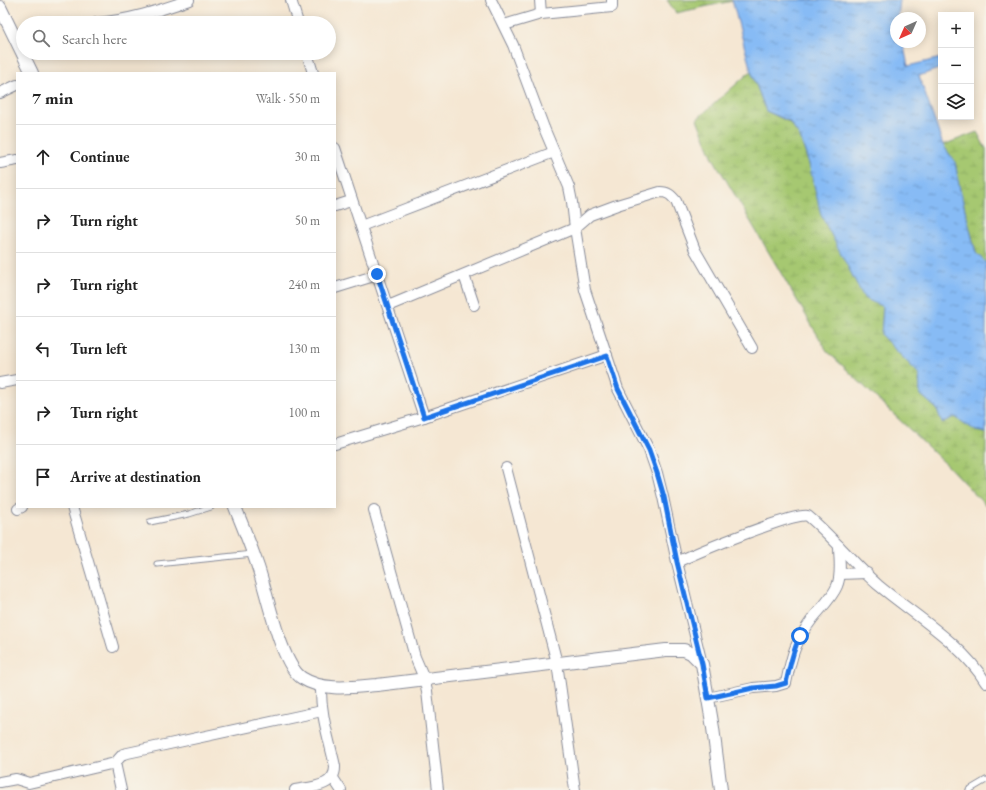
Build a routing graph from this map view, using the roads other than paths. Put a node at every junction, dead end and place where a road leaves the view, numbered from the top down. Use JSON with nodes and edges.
{"nodes":[{"id":1,"x":189,"y":0,"type":"edge"},
{"id":2,"x":290,"y":0,"type":"edge"},
{"id":3,"x":491,"y":0,"type":"edge"},
{"id":4,"x":540,"y":0,"type":"edge"},
{"id":5,"x":612,"y":0,"type":"edge"},
{"id":6,"x":0,"y":7,"type":"edge"},
{"id":7,"x":541,"y":14,"type":"junction"},
{"id":8,"x":140,"y":16,"type":"edge"},
{"id":9,"x":296,"y":16,"type":"edge"},
{"id":10,"x":504,"y":25,"type":"junction"},
{"id":11,"x":16,"y":39,"type":"edge"},
{"id":12,"x":26,"y":60,"type":"edge"},
{"id":13,"x":309,"y":60,"type":"edge"},
{"id":14,"x":32,"y":72,"type":"edge"},
{"id":15,"x":313,"y":72,"type":"edge"},
{"id":16,"x":16,"y":85,"type":"edge"},
{"id":17,"x":0,"y":93,"type":"edge"},
{"id":18,"x":336,"y":151,"type":"edge"},
{"id":19,"x":554,"y":152,"type":"junction"},
{"id":20,"x":16,"y":160,"type":"edge"},
{"id":21,"x":0,"y":163,"type":"edge"},
{"id":22,"x":351,"y":201,"type":"junction"},
{"id":23,"x":336,"y":206,"type":"edge"},
{"id":24,"x":361,"y":226,"type":"junction"},
{"id":25,"x":575,"y":228,"type":"junction"},
{"id":26,"x":377,"y":274,"type":"junction"},
{"id":27,"x":464,"y":275,"type":"junction"},
{"id":28,"x":336,"y":288,"type":"edge"},
{"id":29,"x":474,"y":305,"type":"dead end"},
{"id":30,"x":388,"y":306,"type":"junction"},
{"id":31,"x":752,"y":348,"type":"dead end"},
{"id":32,"x":607,"y":356,"type":"junction"},
{"id":33,"x":16,"y":380,"type":"edge"},
{"id":34,"x":0,"y":383,"type":"edge"},
{"id":35,"x":424,"y":417,"type":"junction"},
{"id":36,"x":336,"y":444,"type":"edge"},
{"id":37,"x":506,"y":468,"type":"dead end"},
{"id":38,"x":72,"y":508,"type":"edge"},
{"id":39,"x":208,"y":508,"type":"edge"},
{"id":40,"x":235,"y":508,"type":"edge"},
{"id":41,"x":374,"y":510,"type":"dead end"},
{"id":42,"x":150,"y":522,"type":"dead end"},
{"id":43,"x":839,"y":546,"type":"junction"},
{"id":44,"x":253,"y":554,"type":"junction"},
{"id":45,"x":677,"y":562,"type":"junction"},
{"id":46,"x":157,"y":564,"type":"dead end"},
{"id":47,"x":867,"y":573,"type":"junction"},
{"id":48,"x":840,"y":574,"type":"junction"},
{"id":49,"x":113,"y":647,"type":"dead end"},
{"id":50,"x":557,"y":663,"type":"junction"},
{"id":51,"x":702,"y":664,"type":"junction"},
{"id":52,"x":424,"y":678,"type":"junction"},
{"id":53,"x":986,"y":683,"type":"edge"},
{"id":54,"x":320,"y":685,"type":"junction"},
{"id":55,"x":708,"y":698,"type":"junction"},
{"id":56,"x":322,"y":711,"type":"junction"},
{"id":57,"x":115,"y":763,"type":"junction"},
{"id":58,"x":333,"y":778,"type":"junction"},
{"id":59,"x":986,"y":780,"type":"edge"},
{"id":60,"x":0,"y":782,"type":"edge"},
{"id":61,"x":27,"y":787,"type":"edge"},
{"id":62,"x":121,"y":790,"type":"edge"},
{"id":63,"x":295,"y":790,"type":"edge"},
{"id":64,"x":341,"y":790,"type":"edge"},
{"id":65,"x":438,"y":790,"type":"edge"},
{"id":66,"x":575,"y":790,"type":"edge"},
{"id":67,"x":720,"y":790,"type":"edge"},
{"id":68,"x":968,"y":790,"type":"edge"}],
"edges":[{"from":1,"to":8,"type":"street"},
{"from":2,"to":9,"type":"street"},
{"from":3,"to":10,"type":"street"},
{"from":4,"to":7,"type":"street"},
{"from":5,"to":7,"type":"street"},
{"from":6,"to":11,"type":"street"},
{"from":7,"to":10,"type":"street"},
{"from":10,"to":19,"type":"street"},
{"from":12,"to":14,"type":"street"},
{"from":13,"to":15,"type":"street"},
{"from":16,"to":17,"type":"street"},
{"from":18,"to":22,"type":"street"},
{"from":19,"to":24,"type":"street"},
{"from":19,"to":25,"type":"street"},
{"from":20,"to":21,"type":"street"},
{"from":22,"to":23,"type":"street"},
{"from":22,"to":24,"type":"street"},
{"from":24,"to":26,"type":"street"},
{"from":25,"to":27,"type":"street"},
{"from":25,"to":31,"type":"street"},
{"from":25,"to":32,"type":"street"},
{"from":26,"to":28,"type":"street"},
{"from":26,"to":30,"type":"street"},
{"from":27,"to":29,"type":"street"},
{"from":27,"to":30,"type":"street"},
{"from":30,"to":35,"type":"street"},
{"from":32,"to":35,"type":"street"},
{"from":32,"to":45,"type":"street"},
{"from":33,"to":34,"type":"street"},
{"from":35,"to":36,"type":"street"},
{"from":37,"to":50,"type":"street"},
{"from":38,"to":49,"type":"street"},
{"from":39,"to":42,"type":"lane"},
{"from":40,"to":44,"type":"street"},
{"from":41,"to":52,"type":"street"},
{"from":43,"to":45,"type":"street"},
{"from":43,"to":47,"type":"street"},
{"from":43,"to":48,"type":"street"},
{"from":44,"to":46,"type":"lane"},
{"from":44,"to":54,"type":"street"},
{"from":45,"to":51,"type":"street"},
{"from":47,"to":48,"type":"street"},
{"from":47,"to":53,"type":"street"},
{"from":48,"to":55,"type":"street"},
{"from":50,"to":51,"type":"street"},
{"from":50,"to":52,"type":"street"},
{"from":50,"to":66,"type":"street"},
{"from":51,"to":55,"type":"street"},
{"from":52,"to":54,"type":"street"},
{"from":52,"to":65,"type":"street"},
{"from":54,"to":56,"type":"street"},
{"from":55,"to":67,"type":"street"},
{"from":56,"to":57,"type":"street"},
{"from":56,"to":58,"type":"street"},
{"from":57,"to":61,"type":"street"},
{"from":57,"to":62,"type":"street"},
{"from":58,"to":63,"type":"street"},
{"from":58,"to":64,"type":"street"},
{"from":59,"to":68,"type":"lane"},
{"from":60,"to":61,"type":"street"}]}
